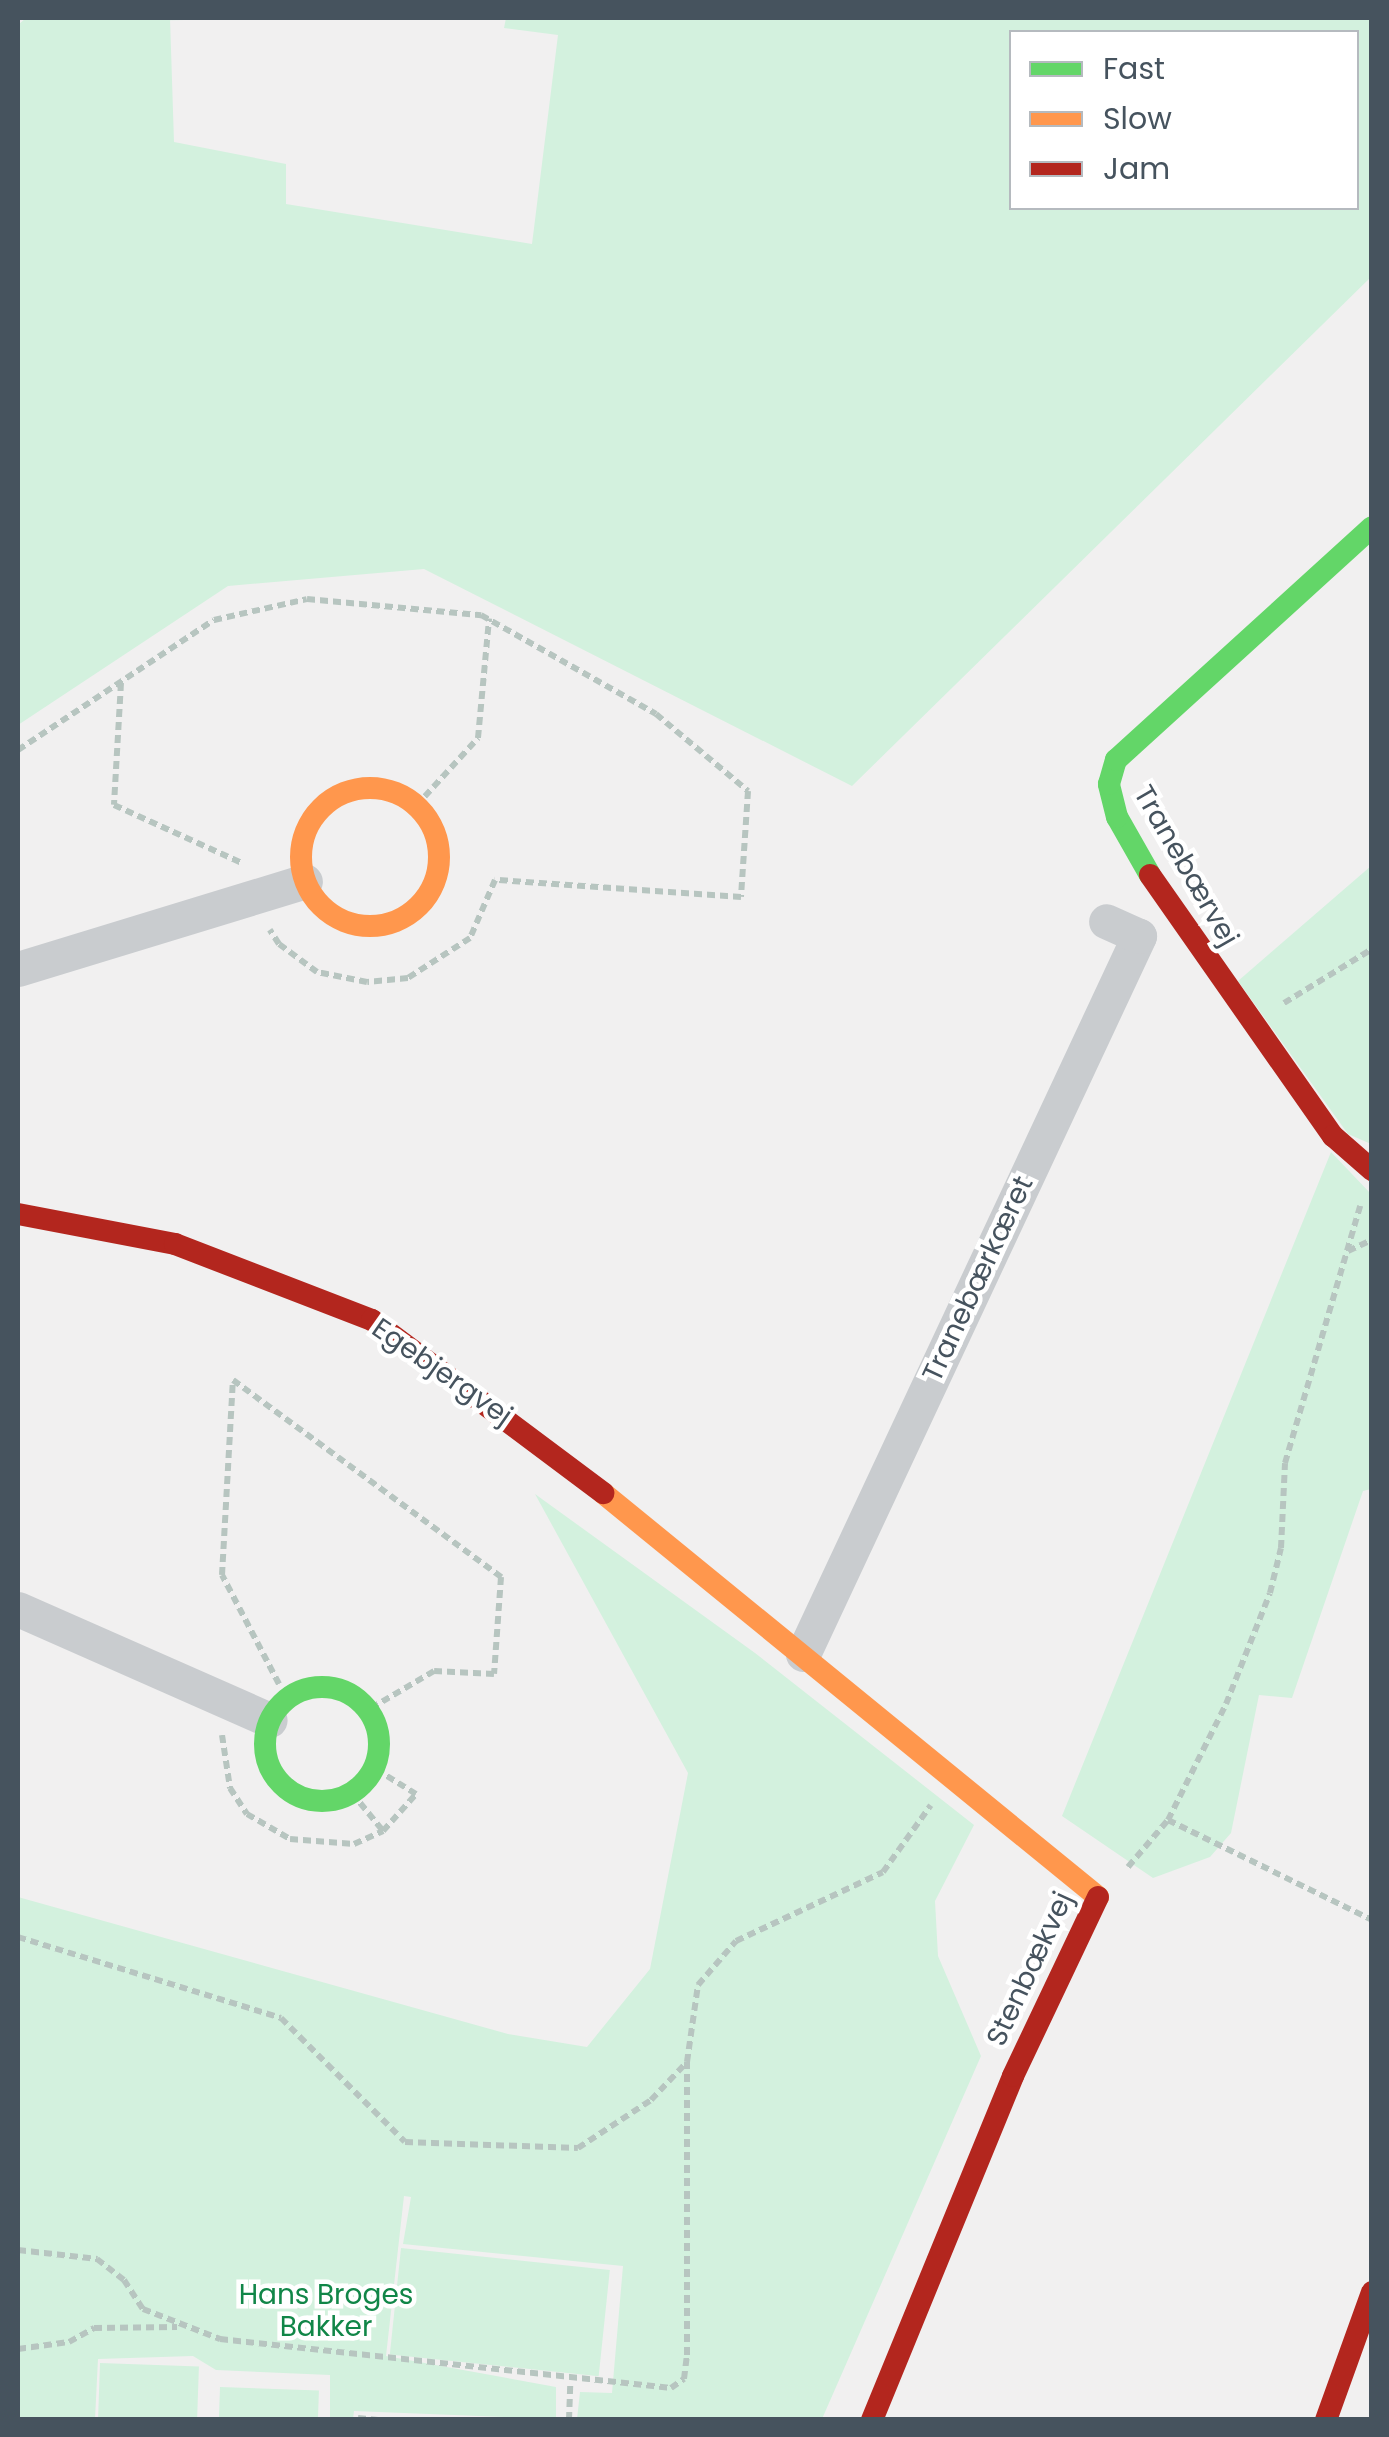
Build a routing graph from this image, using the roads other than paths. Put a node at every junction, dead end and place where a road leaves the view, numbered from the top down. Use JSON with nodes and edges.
{"nodes":[{"id":1,"x":1372,"y":527,"type":"edge"},
{"id":2,"x":305,"y":882,"type":"junction"},
{"id":3,"x":1106,"y":921,"type":"dead end"},
{"id":4,"x":18,"y":969,"type":"edge"},
{"id":5,"x":1372,"y":1170,"type":"edge"},
{"id":6,"x":18,"y":1214,"type":"edge"},
{"id":7,"x":18,"y":1609,"type":"edge"},
{"id":8,"x":803,"y":1654,"type":"junction"},
{"id":9,"x":278,"y":1709,"type":"junction"},
{"id":10,"x":1372,"y":2292,"type":"edge"},
{"id":11,"x":872,"y":2420,"type":"edge"},
{"id":12,"x":1326,"y":2420,"type":"edge"}],
"edges":[{"from":1,"to":5,"type":"street","name":"Tranebærvej"},
{"from":2,"to":2,"type":"street"},
{"from":2,"to":4,"type":"street"},
{"from":3,"to":8,"type":"street","name":"Tranebærkæret"},
{"from":6,"to":8,"type":"street","name":"Egebjergvej"},
{"from":7,"to":9,"type":"street"},
{"from":8,"to":11,"type":"street","name":"Stenbækvej"},
{"from":9,"to":9,"type":"street"},
{"from":10,"to":12,"type":"street"}]}
